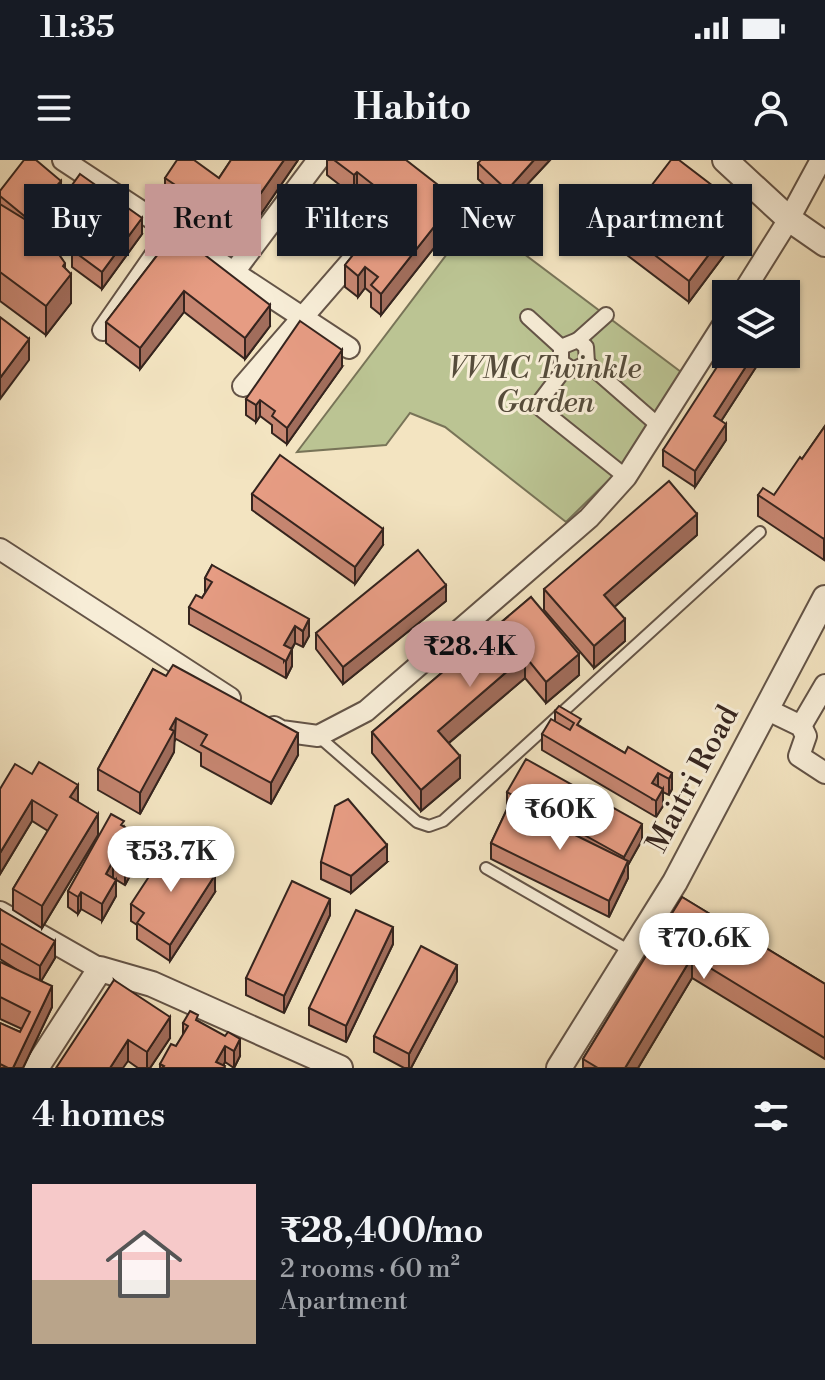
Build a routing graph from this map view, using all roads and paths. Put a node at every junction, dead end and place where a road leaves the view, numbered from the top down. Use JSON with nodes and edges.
{"nodes":[{"id":1,"x":63,"y":160,"type":"edge"},
{"id":2,"x":318,"y":160,"type":"edge"},
{"id":3,"x":725,"y":160,"type":"edge"},
{"id":4,"x":821,"y":160,"type":"edge"},
{"id":5,"x":145,"y":213,"type":"edge"},
{"id":6,"x":789,"y":219,"type":"junction"},
{"id":7,"x":825,"y":244,"type":"edge"},
{"id":8,"x":155,"y":256,"type":"edge"},
{"id":9,"x":210,"y":256,"type":"edge"},
{"id":10,"x":356,"y":256,"type":"edge"},
{"id":11,"x":234,"y":272,"type":"junction"},
{"id":12,"x":751,"y":280,"type":"edge"},
{"id":13,"x":606,"y":315,"type":"dead end"},
{"id":14,"x":528,"y":317,"type":"dead end"},
{"id":15,"x":303,"y":318,"type":"junction"},
{"id":16,"x":103,"y":330,"type":"edge"},
{"id":17,"x":578,"y":340,"type":"junction"},
{"id":18,"x":712,"y":342,"type":"edge"},
{"id":19,"x":561,"y":347,"type":"junction"},
{"id":20,"x":349,"y":348,"type":"dead end"},
{"id":21,"x":587,"y":363,"type":"junction"},
{"id":22,"x":566,"y":367,"type":"junction"},
{"id":23,"x":243,"y":386,"type":"dead end"},
{"id":24,"x":658,"y":425,"type":"junction"},
{"id":25,"x":626,"y":477,"type":"junction"},
{"id":26,"x":760,"y":532,"type":"dead end"},
{"id":27,"x":0,"y":549,"type":"edge"},
{"id":28,"x":825,"y":598,"type":"edge"},
{"id":29,"x":825,"y":685,"type":"edge"},
{"id":30,"x":766,"y":709,"type":"junction"},
{"id":31,"x":801,"y":726,"type":"junction"},
{"id":32,"x":318,"y":736,"type":"junction"},
{"id":33,"x":825,"y":773,"type":"edge"},
{"id":34,"x":486,"y":868,"type":"dead end"},
{"id":35,"x":0,"y":912,"type":"edge"},
{"id":36,"x":632,"y":952,"type":"junction"},
{"id":37,"x":100,"y":969,"type":"junction"},
{"id":38,"x":36,"y":1068,"type":"edge"},
{"id":39,"x":340,"y":1068,"type":"edge"},
{"id":40,"x":559,"y":1068,"type":"edge"}],
"edges":[{"from":1,"to":5,"type":"street"},
{"from":2,"to":11,"type":"street"},
{"from":3,"to":6,"type":"street"},
{"from":4,"to":6,"type":"street"},
{"from":6,"to":7,"type":"street"},
{"from":6,"to":12,"type":"street"},
{"from":8,"to":16,"type":"street"},
{"from":9,"to":11,"type":"street"},
{"from":10,"to":15,"type":"street"},
{"from":11,"to":15,"type":"street"},
{"from":13,"to":17,"type":"street"},
{"from":14,"to":19,"type":"street"},
{"from":15,"to":20,"type":"street"},
{"from":15,"to":23,"type":"street"},
{"from":17,"to":19,"type":"street"},
{"from":17,"to":21,"type":"street"},
{"from":18,"to":24,"type":"street"},
{"from":19,"to":22,"type":"street"},
{"from":21,"to":22,"type":"street"},
{"from":21,"to":24,"type":"street"},
{"from":22,"to":25,"type":"street"},
{"from":24,"to":25,"type":"street"},
{"from":25,"to":32,"type":"street"},
{"from":26,"to":32,"type":"lane"},
{"from":27,"to":32,"type":"street"},
{"from":28,"to":30,"type":"street","name":"Maitri Road"},
{"from":29,"to":31,"type":"street"},
{"from":30,"to":31,"type":"street"},
{"from":30,"to":36,"type":"street","name":"Maitri Road"},
{"from":31,"to":33,"type":"street"},
{"from":34,"to":36,"type":"lane"},
{"from":35,"to":37,"type":"street"},
{"from":36,"to":40,"type":"street","name":"Maitri Road"},
{"from":37,"to":38,"type":"street"},
{"from":37,"to":39,"type":"street"}]}
